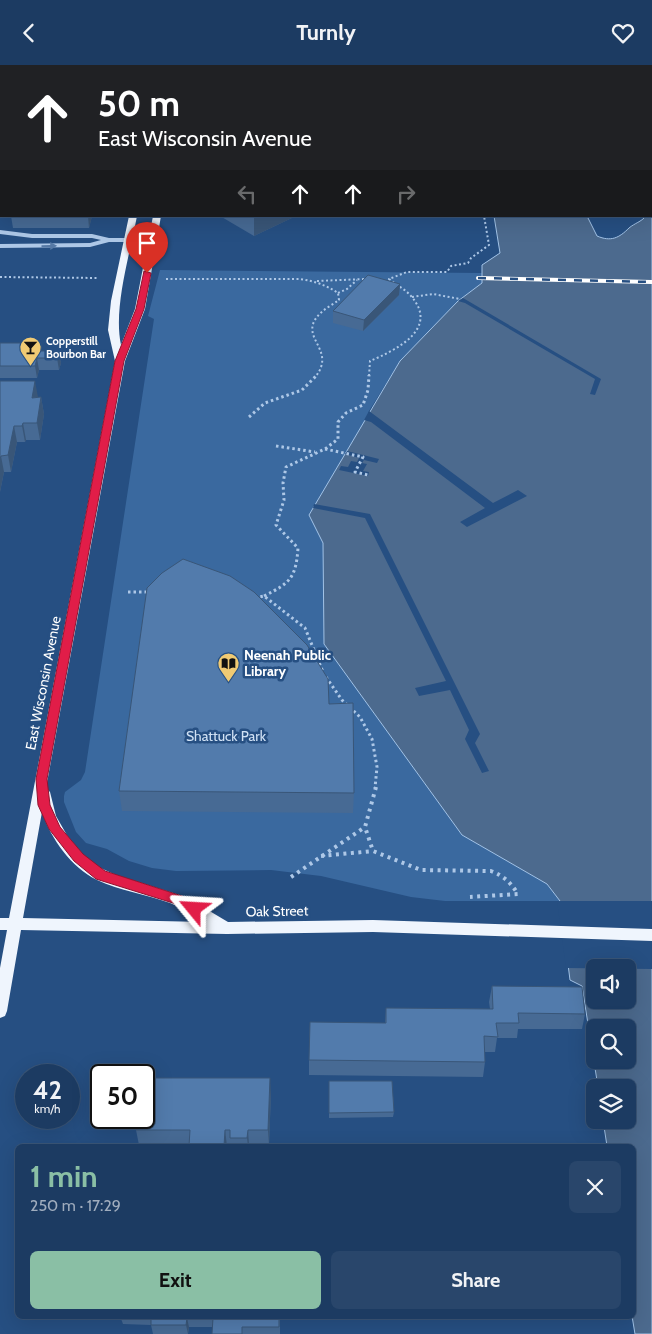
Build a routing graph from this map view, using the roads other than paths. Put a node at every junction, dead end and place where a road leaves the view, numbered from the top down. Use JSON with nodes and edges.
{"nodes":[{"id":1,"x":132,"y":217,"type":"edge"},
{"id":2,"x":157,"y":217,"type":"edge"},
{"id":3,"x":0,"y":232,"type":"edge"},
{"id":4,"x":108,"y":240,"type":"junction"},
{"id":5,"x":128,"y":240,"type":"junction"},
{"id":6,"x":153,"y":240,"type":"junction"},
{"id":7,"x":0,"y":246,"type":"edge"},
{"id":8,"x":120,"y":361,"type":"junction"},
{"id":9,"x":42,"y":779,"type":"junction"},
{"id":10,"x":7,"y":924,"type":"edge"},
{"id":11,"x":227,"y":928,"type":"junction"},
{"id":12,"x":652,"y":935,"type":"edge"},
{"id":13,"x":0,"y":1011,"type":"edge"}],
"edges":[{"from":1,"to":5,"type":"main road","name":"East Wisconsin Avenue"},
{"from":2,"to":6,"type":"main road","name":"East Wisconsin Avenue"},
{"from":3,"to":4,"type":"lane"},
{"from":4,"to":5,"type":"lane"},
{"from":7,"to":4,"type":"lane","one_way":true},
{"from":5,"to":6,"type":"lane"},
{"from":5,"to":8,"type":"main road","name":"East Wisconsin Avenue"},
{"from":6,"to":8,"type":"main road","name":"East Wisconsin Avenue"},
{"from":8,"to":9,"type":"main road","name":"East Wisconsin Avenue"},
{"from":9,"to":10,"type":"main road","name":"East Wisconsin Avenue"},
{"from":9,"to":11,"type":"main road"},
{"from":10,"to":11,"type":"main road","name":"Oak Street"},
{"from":10,"to":13,"type":"main road","name":"East Wisconsin Avenue"},
{"from":11,"to":12,"type":"main road","name":"Oak Street"}]}
